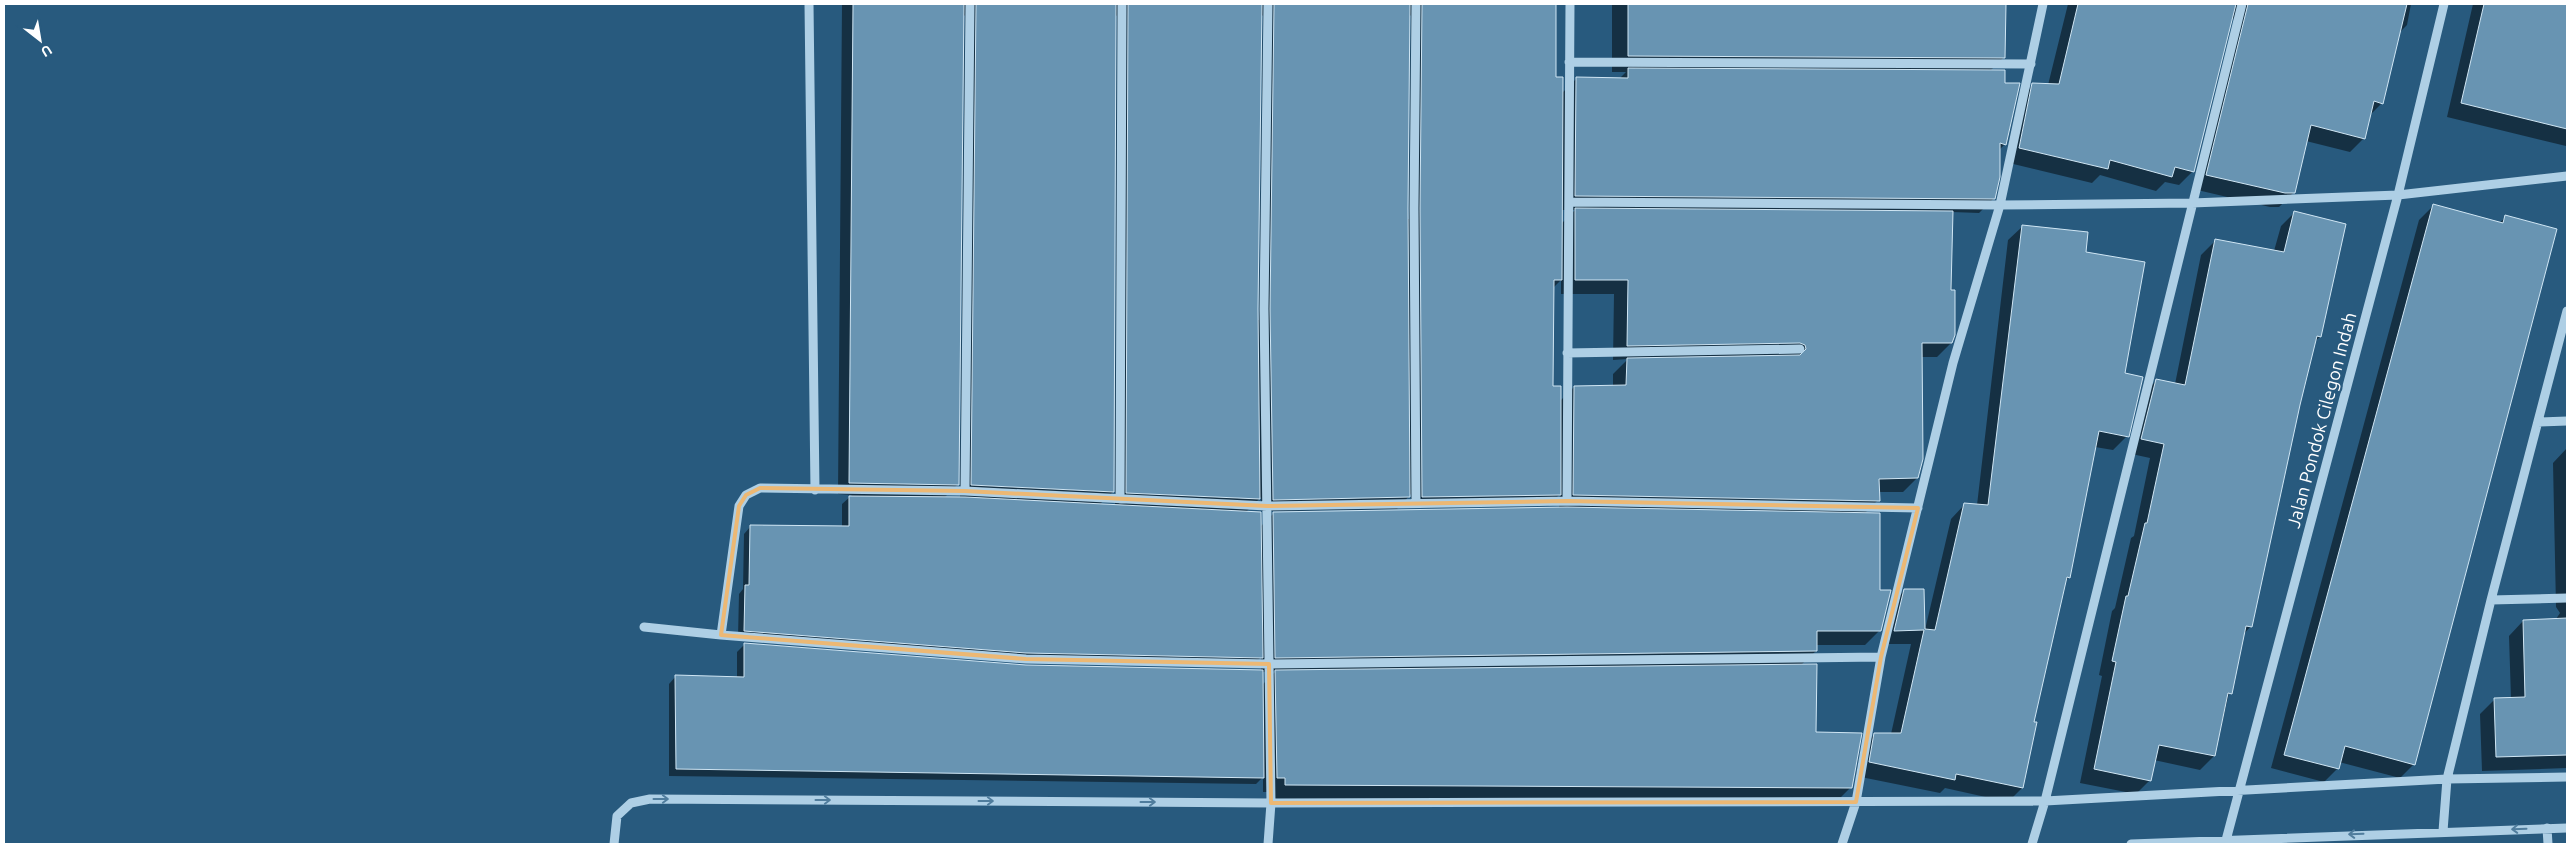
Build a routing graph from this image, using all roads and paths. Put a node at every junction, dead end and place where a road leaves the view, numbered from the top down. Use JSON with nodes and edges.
{"nodes":[{"id":1,"x":809,"y":4,"type":"edge"},
{"id":2,"x":970,"y":4,"type":"edge"},
{"id":3,"x":1122,"y":4,"type":"edge"},
{"id":4,"x":1268,"y":4,"type":"edge"},
{"id":5,"x":1416,"y":4,"type":"edge"},
{"id":6,"x":1570,"y":4,"type":"edge"},
{"id":7,"x":2044,"y":4,"type":"edge"},
{"id":8,"x":2242,"y":4,"type":"edge"},
{"id":9,"x":2444,"y":4,"type":"edge"},
{"id":10,"x":1569,"y":62,"type":"junction"},
{"id":11,"x":2031,"y":64,"type":"junction"},
{"id":12,"x":2567,"y":176,"type":"edge"},
{"id":13,"x":2398,"y":195,"type":"junction"},
{"id":14,"x":1570,"y":202,"type":"junction"},
{"id":15,"x":2192,"y":203,"type":"junction"},
{"id":16,"x":2000,"y":205,"type":"junction"},
{"id":17,"x":2567,"y":311,"type":"edge"},
{"id":18,"x":1800,"y":349,"type":"dead end"},
{"id":19,"x":1567,"y":353,"type":"junction"},
{"id":20,"x":2567,"y":421,"type":"edge"},
{"id":21,"x":2538,"y":422,"type":"junction"},
{"id":22,"x":814,"y":490,"type":"junction"},
{"id":23,"x":965,"y":491,"type":"junction"},
{"id":24,"x":1120,"y":499,"type":"junction"},
{"id":25,"x":1568,"y":501,"type":"junction"},
{"id":26,"x":1416,"y":503,"type":"junction"},
{"id":27,"x":1267,"y":506,"type":"junction"},
{"id":28,"x":1918,"y":508,"type":"junction"},
{"id":29,"x":2567,"y":598,"type":"edge"},
{"id":30,"x":2490,"y":600,"type":"junction"},
{"id":31,"x":644,"y":626,"type":"dead end"},
{"id":32,"x":721,"y":635,"type":"junction"},
{"id":33,"x":1881,"y":657,"type":"junction"},
{"id":34,"x":1269,"y":664,"type":"junction"},
{"id":35,"x":2567,"y":778,"type":"edge"},
{"id":36,"x":2447,"y":779,"type":"junction"},
{"id":37,"x":2240,"y":790,"type":"junction"},
{"id":38,"x":2045,"y":801,"type":"junction"},
{"id":39,"x":1856,"y":802,"type":"junction"},
{"id":40,"x":1271,"y":803,"type":"junction"},
{"id":41,"x":2547,"y":828,"type":"junction"},
{"id":42,"x":2567,"y":828,"type":"edge"},
{"id":43,"x":2443,"y":831,"type":"junction"},
{"id":44,"x":2226,"y":842,"type":"edge"},
{"id":45,"x":614,"y":844,"type":"edge"},
{"id":46,"x":1268,"y":844,"type":"edge"},
{"id":47,"x":1842,"y":844,"type":"edge"},
{"id":48,"x":2032,"y":844,"type":"edge"},
{"id":49,"x":2131,"y":844,"type":"edge"},
{"id":50,"x":2548,"y":844,"type":"edge"}],
"edges":[{"from":1,"to":22,"type":"street"},
{"from":2,"to":23,"type":"street"},
{"from":3,"to":24,"type":"street"},
{"from":4,"to":27,"type":"street"},
{"from":5,"to":26,"type":"street"},
{"from":6,"to":10,"type":"street"},
{"from":7,"to":11,"type":"street"},
{"from":8,"to":15,"type":"street"},
{"from":9,"to":13,"type":"street","name":"Jalan Pondok Cilegon Indah"},
{"from":10,"to":11,"type":"street"},
{"from":10,"to":14,"type":"street"},
{"from":11,"to":16,"type":"street"},
{"from":12,"to":13,"type":"street"},
{"from":13,"to":15,"type":"street"},
{"from":13,"to":37,"type":"street","name":"Jalan Pondok Cilegon Indah"},
{"from":14,"to":16,"type":"street"},
{"from":14,"to":19,"type":"street"},
{"from":15,"to":16,"type":"street"},
{"from":15,"to":38,"type":"street"},
{"from":16,"to":28,"type":"street"},
{"from":17,"to":21,"type":"street"},
{"from":18,"to":19,"type":"street"},
{"from":19,"to":25,"type":"street"},
{"from":20,"to":21,"type":"street"},
{"from":21,"to":30,"type":"street"},
{"from":22,"to":23,"type":"street"},
{"from":22,"to":32,"type":"street"},
{"from":23,"to":24,"type":"street"},
{"from":24,"to":27,"type":"street"},
{"from":25,"to":26,"type":"street"},
{"from":25,"to":28,"type":"street"},
{"from":26,"to":27,"type":"street"},
{"from":27,"to":34,"type":"street"},
{"from":28,"to":33,"type":"street"},
{"from":29,"to":30,"type":"street"},
{"from":30,"to":36,"type":"street"},
{"from":31,"to":32,"type":"street"},
{"from":32,"to":34,"type":"street"},
{"from":33,"to":34,"type":"street"},
{"from":33,"to":39,"type":"street"},
{"from":34,"to":40,"type":"street"},
{"from":35,"to":36,"type":"street"},
{"from":36,"to":37,"type":"street"},
{"from":36,"to":43,"type":"street"},
{"from":37,"to":38,"type":"street"},
{"from":37,"to":44,"type":"street","name":"Jalan Pondok Cilegon Indah"},
{"from":38,"to":39,"type":"street"},
{"from":38,"to":48,"type":"street"},
{"from":39,"to":40,"type":"street"},
{"from":39,"to":47,"type":"street"},
{"from":45,"to":40,"type":"street","one_way":true},
{"from":40,"to":46,"type":"street"},
{"from":41,"to":42,"type":"street"},
{"from":41,"to":43,"type":"street","one_way":true},
{"from":41,"to":50,"type":"street"},
{"from":43,"to":44,"type":"street","one_way":true},
{"from":44,"to":49,"type":"street"}]}
